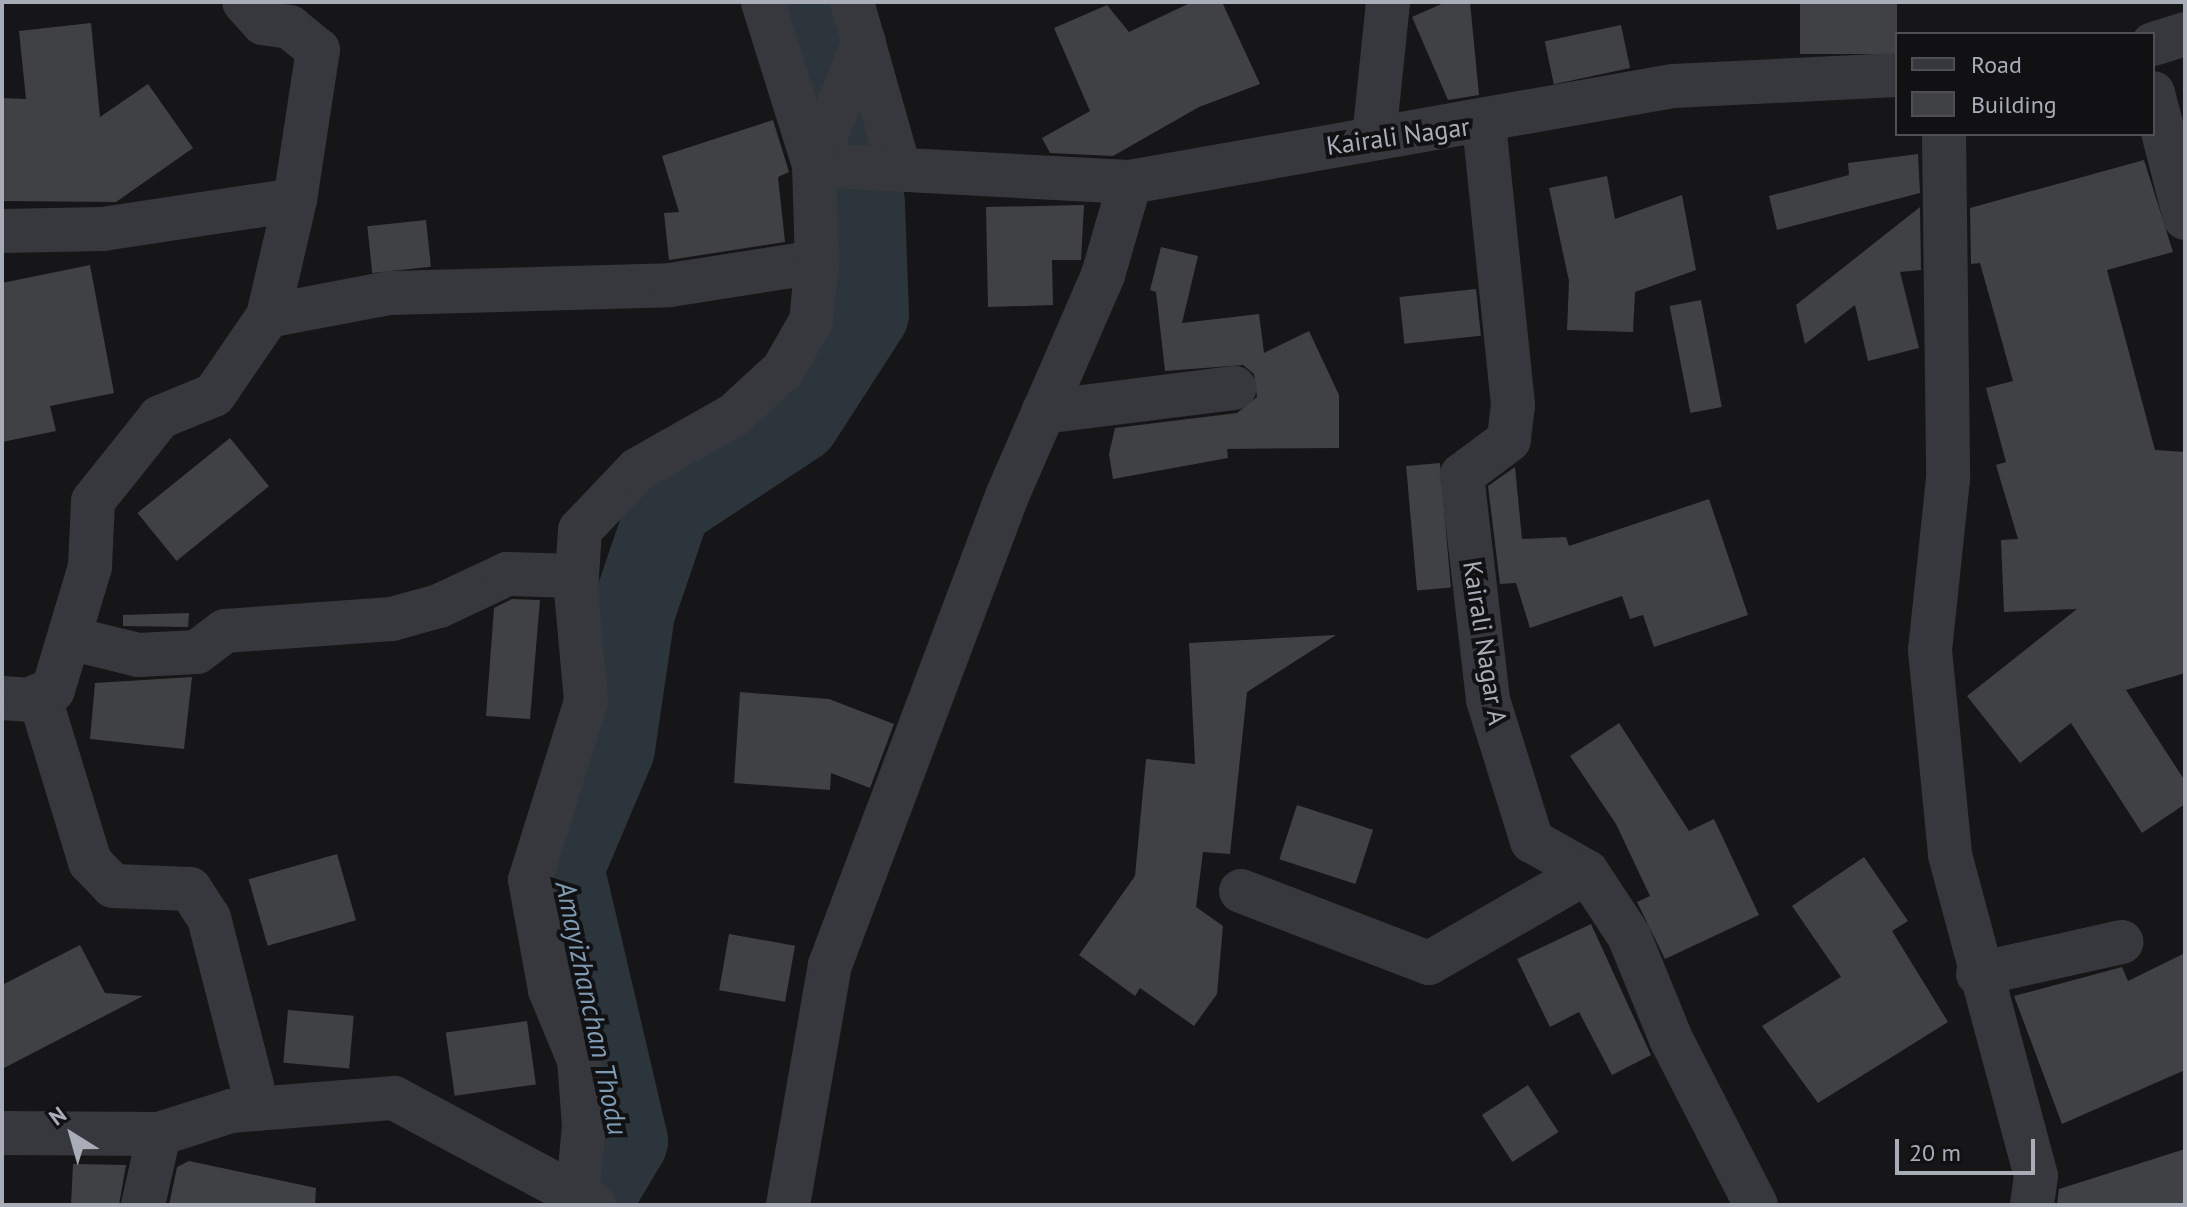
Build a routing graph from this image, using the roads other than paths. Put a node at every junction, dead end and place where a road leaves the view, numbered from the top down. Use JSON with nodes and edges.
{"nodes":[{"id":1,"x":244,"y":2,"type":"edge"},
{"id":2,"x":763,"y":2,"type":"edge"},
{"id":3,"x":1388,"y":2,"type":"edge"},
{"id":4,"x":858,"y":22,"type":"edge"},
{"id":5,"x":2185,"y":34,"type":"edge"},
{"id":6,"x":2155,"y":43,"type":"edge"},
{"id":7,"x":1895,"y":75,"type":"edge"},
{"id":8,"x":2155,"y":101,"type":"edge"},
{"id":9,"x":1484,"y":124,"type":"junction"},
{"id":10,"x":1944,"y":136,"type":"edge"},
{"id":11,"x":1374,"y":138,"type":"junction"},
{"id":12,"x":814,"y":165,"type":"junction"},
{"id":13,"x":898,"y":165,"type":"junction"},
{"id":14,"x":1130,"y":182,"type":"junction"},
{"id":15,"x":295,"y":200,"type":"junction"},
{"id":16,"x":2185,"y":218,"type":"edge"},
{"id":17,"x":2,"y":231,"type":"edge"},
{"id":18,"x":817,"y":262,"type":"junction"},
{"id":19,"x":268,"y":316,"type":"junction"},
{"id":20,"x":1234,"y":388,"type":"dead end"},
{"id":21,"x":1043,"y":412,"type":"junction"},
{"id":22,"x":577,"y":576,"type":"junction"},
{"id":23,"x":69,"y":638,"type":"junction"},
{"id":24,"x":21,"y":696,"type":"edge"},
{"id":25,"x":1587,"y":872,"type":"junction"},
{"id":26,"x":1241,"y":891,"type":"dead end"},
{"id":27,"x":2121,"y":942,"type":"dead end"},
{"id":28,"x":1978,"y":974,"type":"junction"},
{"id":29,"x":258,"y":1109,"type":"junction"},
{"id":30,"x":2,"y":1133,"type":"edge"},
{"id":31,"x":159,"y":1134,"type":"junction"},
{"id":32,"x":578,"y":1203,"type":"edge"},
{"id":33,"x":143,"y":1205,"type":"edge"},
{"id":34,"x":788,"y":1205,"type":"edge"},
{"id":35,"x":1756,"y":1205,"type":"edge"},
{"id":36,"x":2032,"y":1205,"type":"edge"}],
"edges":[{"from":1,"to":15,"type":"street"},
{"from":2,"to":12,"type":"street"},
{"from":3,"to":11,"type":"street"},
{"from":4,"to":12,"type":"street"},
{"from":4,"to":13,"type":"street"},
{"from":5,"to":6,"type":"street"},
{"from":7,"to":9,"type":"street","name":"Kairali Nagar"},
{"from":8,"to":16,"type":"street"},
{"from":9,"to":11,"type":"street","name":"Kairali Nagar"},
{"from":9,"to":25,"type":"street","name":"Kairali Nagar A"},
{"from":10,"to":28,"type":"street"},
{"from":11,"to":14,"type":"street","name":"Kairali Nagar"},
{"from":12,"to":13,"type":"street","name":"Kairali Nagar"},
{"from":12,"to":18,"type":"street"},
{"from":13,"to":14,"type":"street","name":"Kairali Nagar"},
{"from":14,"to":21,"type":"street"},
{"from":15,"to":17,"type":"street"},
{"from":15,"to":19,"type":"street"},
{"from":18,"to":19,"type":"street"},
{"from":18,"to":22,"type":"street"},
{"from":19,"to":23,"type":"street"},
{"from":20,"to":21,"type":"street"},
{"from":21,"to":34,"type":"street"},
{"from":22,"to":23,"type":"street"},
{"from":22,"to":32,"type":"street"},
{"from":23,"to":24,"type":"street"},
{"from":24,"to":29,"type":"street"},
{"from":25,"to":26,"type":"street"},
{"from":25,"to":35,"type":"street","name":"Kairali Nagar A"},
{"from":27,"to":28,"type":"street"},
{"from":28,"to":36,"type":"street"},
{"from":29,"to":31,"type":"street"},
{"from":29,"to":32,"type":"street"},
{"from":30,"to":31,"type":"street"},
{"from":31,"to":33,"type":"street"}]}
